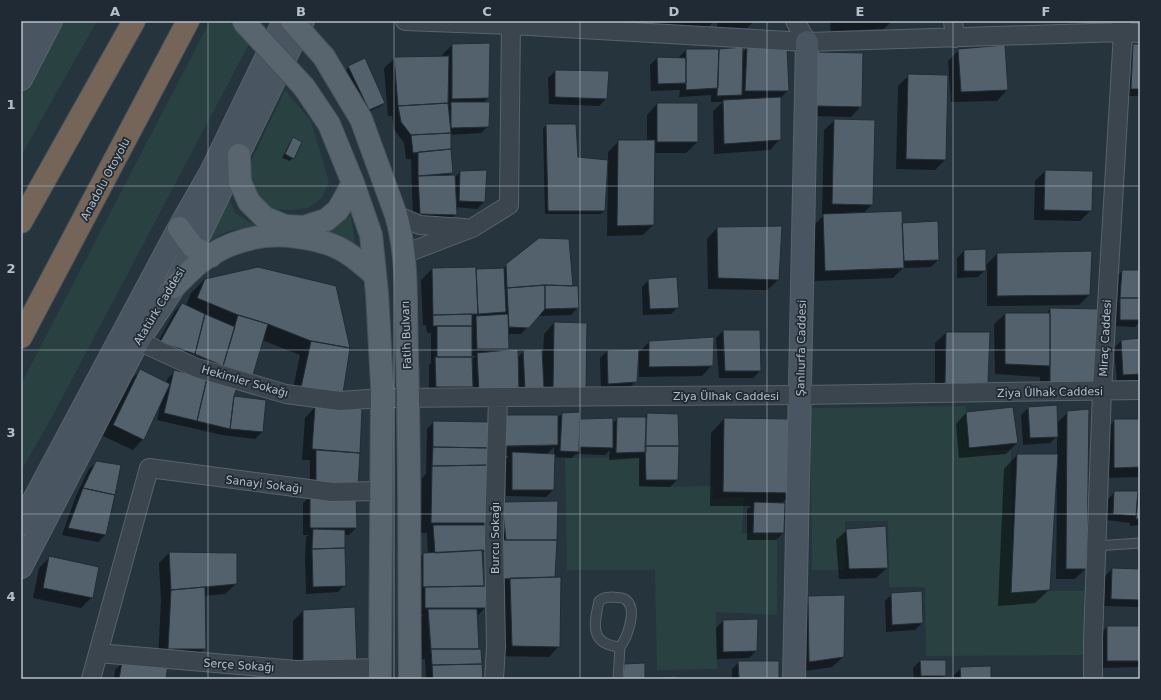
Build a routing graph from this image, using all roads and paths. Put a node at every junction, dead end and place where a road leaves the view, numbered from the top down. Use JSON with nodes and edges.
{"nodes":[{"id":1,"x":32,"y":21,"type":"edge"},
{"id":2,"x":51,"y":21,"type":"edge"},
{"id":3,"x":134,"y":21,"type":"edge"},
{"id":4,"x":188,"y":21,"type":"edge"},
{"id":5,"x":244,"y":21,"type":"edge"},
{"id":6,"x":284,"y":21,"type":"edge"},
{"id":7,"x":292,"y":21,"type":"edge"},
{"id":8,"x":303,"y":21,"type":"edge"},
{"id":9,"x":405,"y":21,"type":"edge"},
{"id":10,"x":795,"y":21,"type":"edge"},
{"id":11,"x":511,"y":23,"type":"edge"},
{"id":12,"x":651,"y":27,"type":"edge"},
{"id":13,"x":954,"y":29,"type":"edge"},
{"id":14,"x":1128,"y":29,"type":"edge"},
{"id":15,"x":807,"y":42,"type":"junction"},
{"id":16,"x":21,"y":44,"type":"edge"},
{"id":17,"x":21,"y":79,"type":"edge"},
{"id":18,"x":239,"y":155,"type":"junction"},
{"id":19,"x":353,"y":183,"type":"junction"},
{"id":20,"x":396,"y":215,"type":"junction"},
{"id":21,"x":21,"y":222,"type":"edge"},
{"id":22,"x":179,"y":228,"type":"junction"},
{"id":23,"x":472,"y":228,"type":"junction"},
{"id":24,"x":202,"y":251,"type":"junction"},
{"id":25,"x":404,"y":254,"type":"junction"},
{"id":26,"x":375,"y":275,"type":"junction"},
{"id":27,"x":174,"y":287,"type":"joint"},
{"id":28,"x":21,"y":337,"type":"edge"},
{"id":29,"x":138,"y":341,"type":"junction"},
{"id":30,"x":1140,"y":390,"type":"edge"},
{"id":31,"x":1102,"y":391,"type":"junction"},
{"id":32,"x":800,"y":395,"type":"junction"},
{"id":33,"x":408,"y":397,"type":"junction"},
{"id":34,"x":498,"y":397,"type":"junction"},
{"id":35,"x":382,"y":398,"type":"junction"},
{"id":36,"x":380,"y":491,"type":"junction"},
{"id":37,"x":21,"y":524,"type":"edge"},
{"id":38,"x":1140,"y":543,"type":"edge"},
{"id":39,"x":1096,"y":546,"type":"junction"},
{"id":40,"x":21,"y":567,"type":"edge"},
{"id":41,"x":620,"y":647,"type":"junction"},
{"id":42,"x":98,"y":653,"type":"junction"},
{"id":43,"x":380,"y":673,"type":"edge"},
{"id":44,"x":91,"y":679,"type":"edge"},
{"id":45,"x":410,"y":679,"type":"edge"},
{"id":46,"x":494,"y":679,"type":"edge"},
{"id":47,"x":618,"y":679,"type":"edge"},
{"id":48,"x":794,"y":679,"type":"edge"},
{"id":49,"x":1093,"y":679,"type":"edge"}],
"edges":[{"from":1,"to":16,"type":"street"},
{"from":2,"to":17,"type":"street"},
{"from":3,"to":21,"type":"highway"},
{"from":4,"to":28,"type":"highway","name":"Anadolu Otoyolu"},
{"from":5,"to":19,"type":"main road","bridge":true},
{"from":6,"to":22,"type":"street","name":"Atatürk Caddesi"},
{"from":7,"to":20,"type":"main road","name":"Fatih Bulvarı","bridge":true},
{"from":8,"to":18,"type":"street"},
{"from":9,"to":11,"type":"street"},
{"from":10,"to":15,"type":"street"},
{"from":11,"to":12,"type":"street"},
{"from":11,"to":23,"type":"street"},
{"from":12,"to":15,"type":"street"},
{"from":13,"to":14,"type":"street"},
{"from":13,"to":15,"type":"street"},
{"from":14,"to":31,"type":"street","name":"Miraç Caddesi"},
{"from":15,"to":32,"type":"street","name":"Şanlıurfa Caddesi"},
{"from":18,"to":19,"type":"main road"},
{"from":18,"to":24,"type":"street"},
{"from":19,"to":26,"type":"main road"},
{"from":20,"to":23,"type":"street"},
{"from":20,"to":25,"type":"main road","name":"Fatih Bulvarı"},
{"from":22,"to":24,"type":"main road"},
{"from":22,"to":37,"type":"street","name":"Atatürk Caddesi"},
{"from":23,"to":25,"type":"street"},
{"from":24,"to":26,"type":"main road"},
{"from":24,"to":27,"type":"main road"},
{"from":25,"to":33,"type":"main road","name":"Fatih Bulvarı"},
{"from":26,"to":35,"type":"main road"},
{"from":27,"to":29,"type":"street","name":"Atatürk Caddesi"},
{"from":29,"to":35,"type":"street","name":"Hekimler Sokağı"},
{"from":29,"to":40,"type":"street","name":"Atatürk Caddesi"},
{"from":30,"to":31,"type":"street","name":"Ziya Ülhak Caddesi"},
{"from":31,"to":32,"type":"street","name":"Ziya Ülhak Caddesi"},
{"from":31,"to":39,"type":"street","name":"Miraç Caddesi"},
{"from":32,"to":34,"type":"street","name":"Ziya Ülhak Caddesi"},
{"from":32,"to":48,"type":"street","name":"Şanlıurfa Caddesi"},
{"from":33,"to":34,"type":"street","name":"Ziya Ülhak Caddesi"},
{"from":33,"to":35,"type":"street","name":"Hekimler Sokağı"},
{"from":33,"to":45,"type":"main road","name":"Fatih Bulvarı"},
{"from":34,"to":46,"type":"street","name":"Burcu Sokağı"},
{"from":35,"to":36,"type":"main road"},
{"from":36,"to":42,"type":"street","name":"Sanayi Sokağı"},
{"from":36,"to":43,"type":"main road"},
{"from":38,"to":39,"type":"lane"},
{"from":39,"to":49,"type":"street","name":"Miraç Caddesi"},
{"from":41,"to":41,"type":"lane"},
{"from":41,"to":47,"type":"lane"},
{"from":42,"to":43,"type":"street","name":"Serçe Sokağı"},
{"from":42,"to":44,"type":"street"}]}
